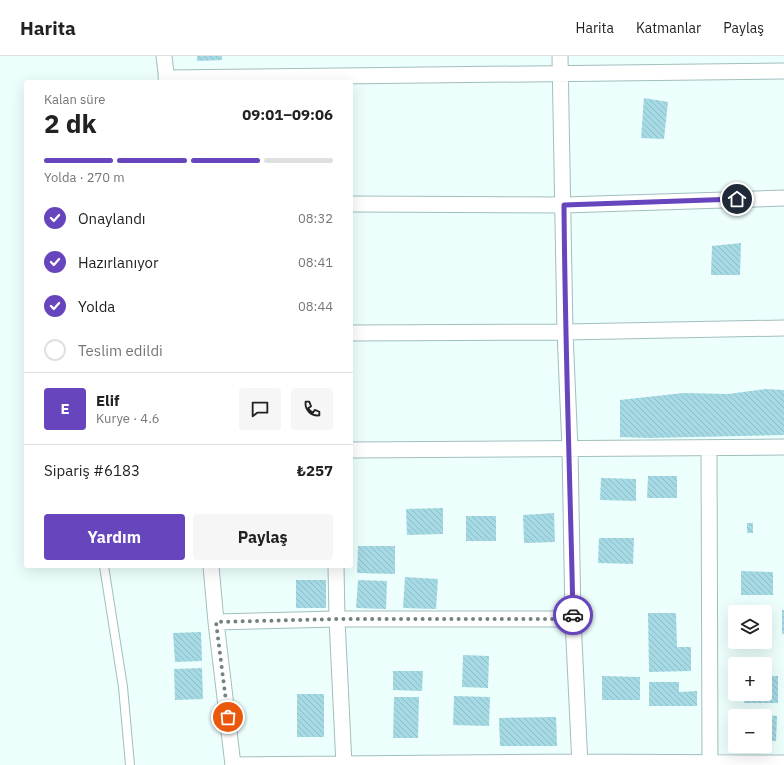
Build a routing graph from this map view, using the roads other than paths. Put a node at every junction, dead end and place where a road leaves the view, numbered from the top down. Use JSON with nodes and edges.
{"nodes":[{"id":1,"x":164,"y":56,"type":"edge"},
{"id":2,"x":560,"y":56,"type":"edge"},
{"id":3,"x":784,"y":71,"type":"edge"},
{"id":4,"x":561,"y":74,"type":"junction"},
{"id":5,"x":166,"y":80,"type":"edge"},
{"id":6,"x":784,"y":198,"type":"edge"},
{"id":7,"x":353,"y":204,"type":"edge"},
{"id":8,"x":564,"y":205,"type":"junction"},
{"id":9,"x":784,"y":328,"type":"edge"},
{"id":10,"x":565,"y":332,"type":"junction"},
{"id":11,"x":353,"y":333,"type":"edge"},
{"id":12,"x":784,"y":447,"type":"edge"},
{"id":13,"x":709,"y":448,"type":"junction"},
{"id":14,"x":570,"y":449,"type":"junction"},
{"id":15,"x":353,"y":450,"type":"edge"},
{"id":16,"x":104,"y":568,"type":"edge"},
{"id":17,"x":211,"y":568,"type":"edge"},
{"id":18,"x":336,"y":568,"type":"edge"},
{"id":19,"x":337,"y":619,"type":"junction"},
{"id":20,"x":573,"y":619,"type":"junction"},
{"id":21,"x":216,"y":622,"type":"junction"},
{"id":22,"x":710,"y":762,"type":"junction"},
{"id":23,"x":580,"y":763,"type":"edge"},
{"id":24,"x":784,"y":763,"type":"edge"},
{"id":25,"x":130,"y":765,"type":"edge"},
{"id":26,"x":233,"y":765,"type":"edge"},
{"id":27,"x":344,"y":765,"type":"edge"}],
"edges":[{"from":1,"to":5,"type":"street"},
{"from":2,"to":4,"type":"street"},
{"from":3,"to":4,"type":"street"},
{"from":4,"to":5,"type":"street"},
{"from":4,"to":8,"type":"street"},
{"from":6,"to":8,"type":"street"},
{"from":7,"to":8,"type":"street"},
{"from":8,"to":10,"type":"street"},
{"from":9,"to":10,"type":"street"},
{"from":10,"to":11,"type":"street"},
{"from":10,"to":14,"type":"street"},
{"from":12,"to":13,"type":"street"},
{"from":13,"to":14,"type":"street"},
{"from":13,"to":22,"type":"street"},
{"from":14,"to":15,"type":"street"},
{"from":14,"to":20,"type":"street"},
{"from":16,"to":25,"type":"lane"},
{"from":17,"to":21,"type":"street"},
{"from":18,"to":19,"type":"street"},
{"from":19,"to":20,"type":"street"},
{"from":19,"to":21,"type":"street"},
{"from":19,"to":27,"type":"street"},
{"from":20,"to":23,"type":"street"},
{"from":21,"to":26,"type":"street"},
{"from":22,"to":23,"type":"street"},
{"from":22,"to":24,"type":"street"},
{"from":23,"to":27,"type":"street"},
{"from":26,"to":27,"type":"street"}]}
